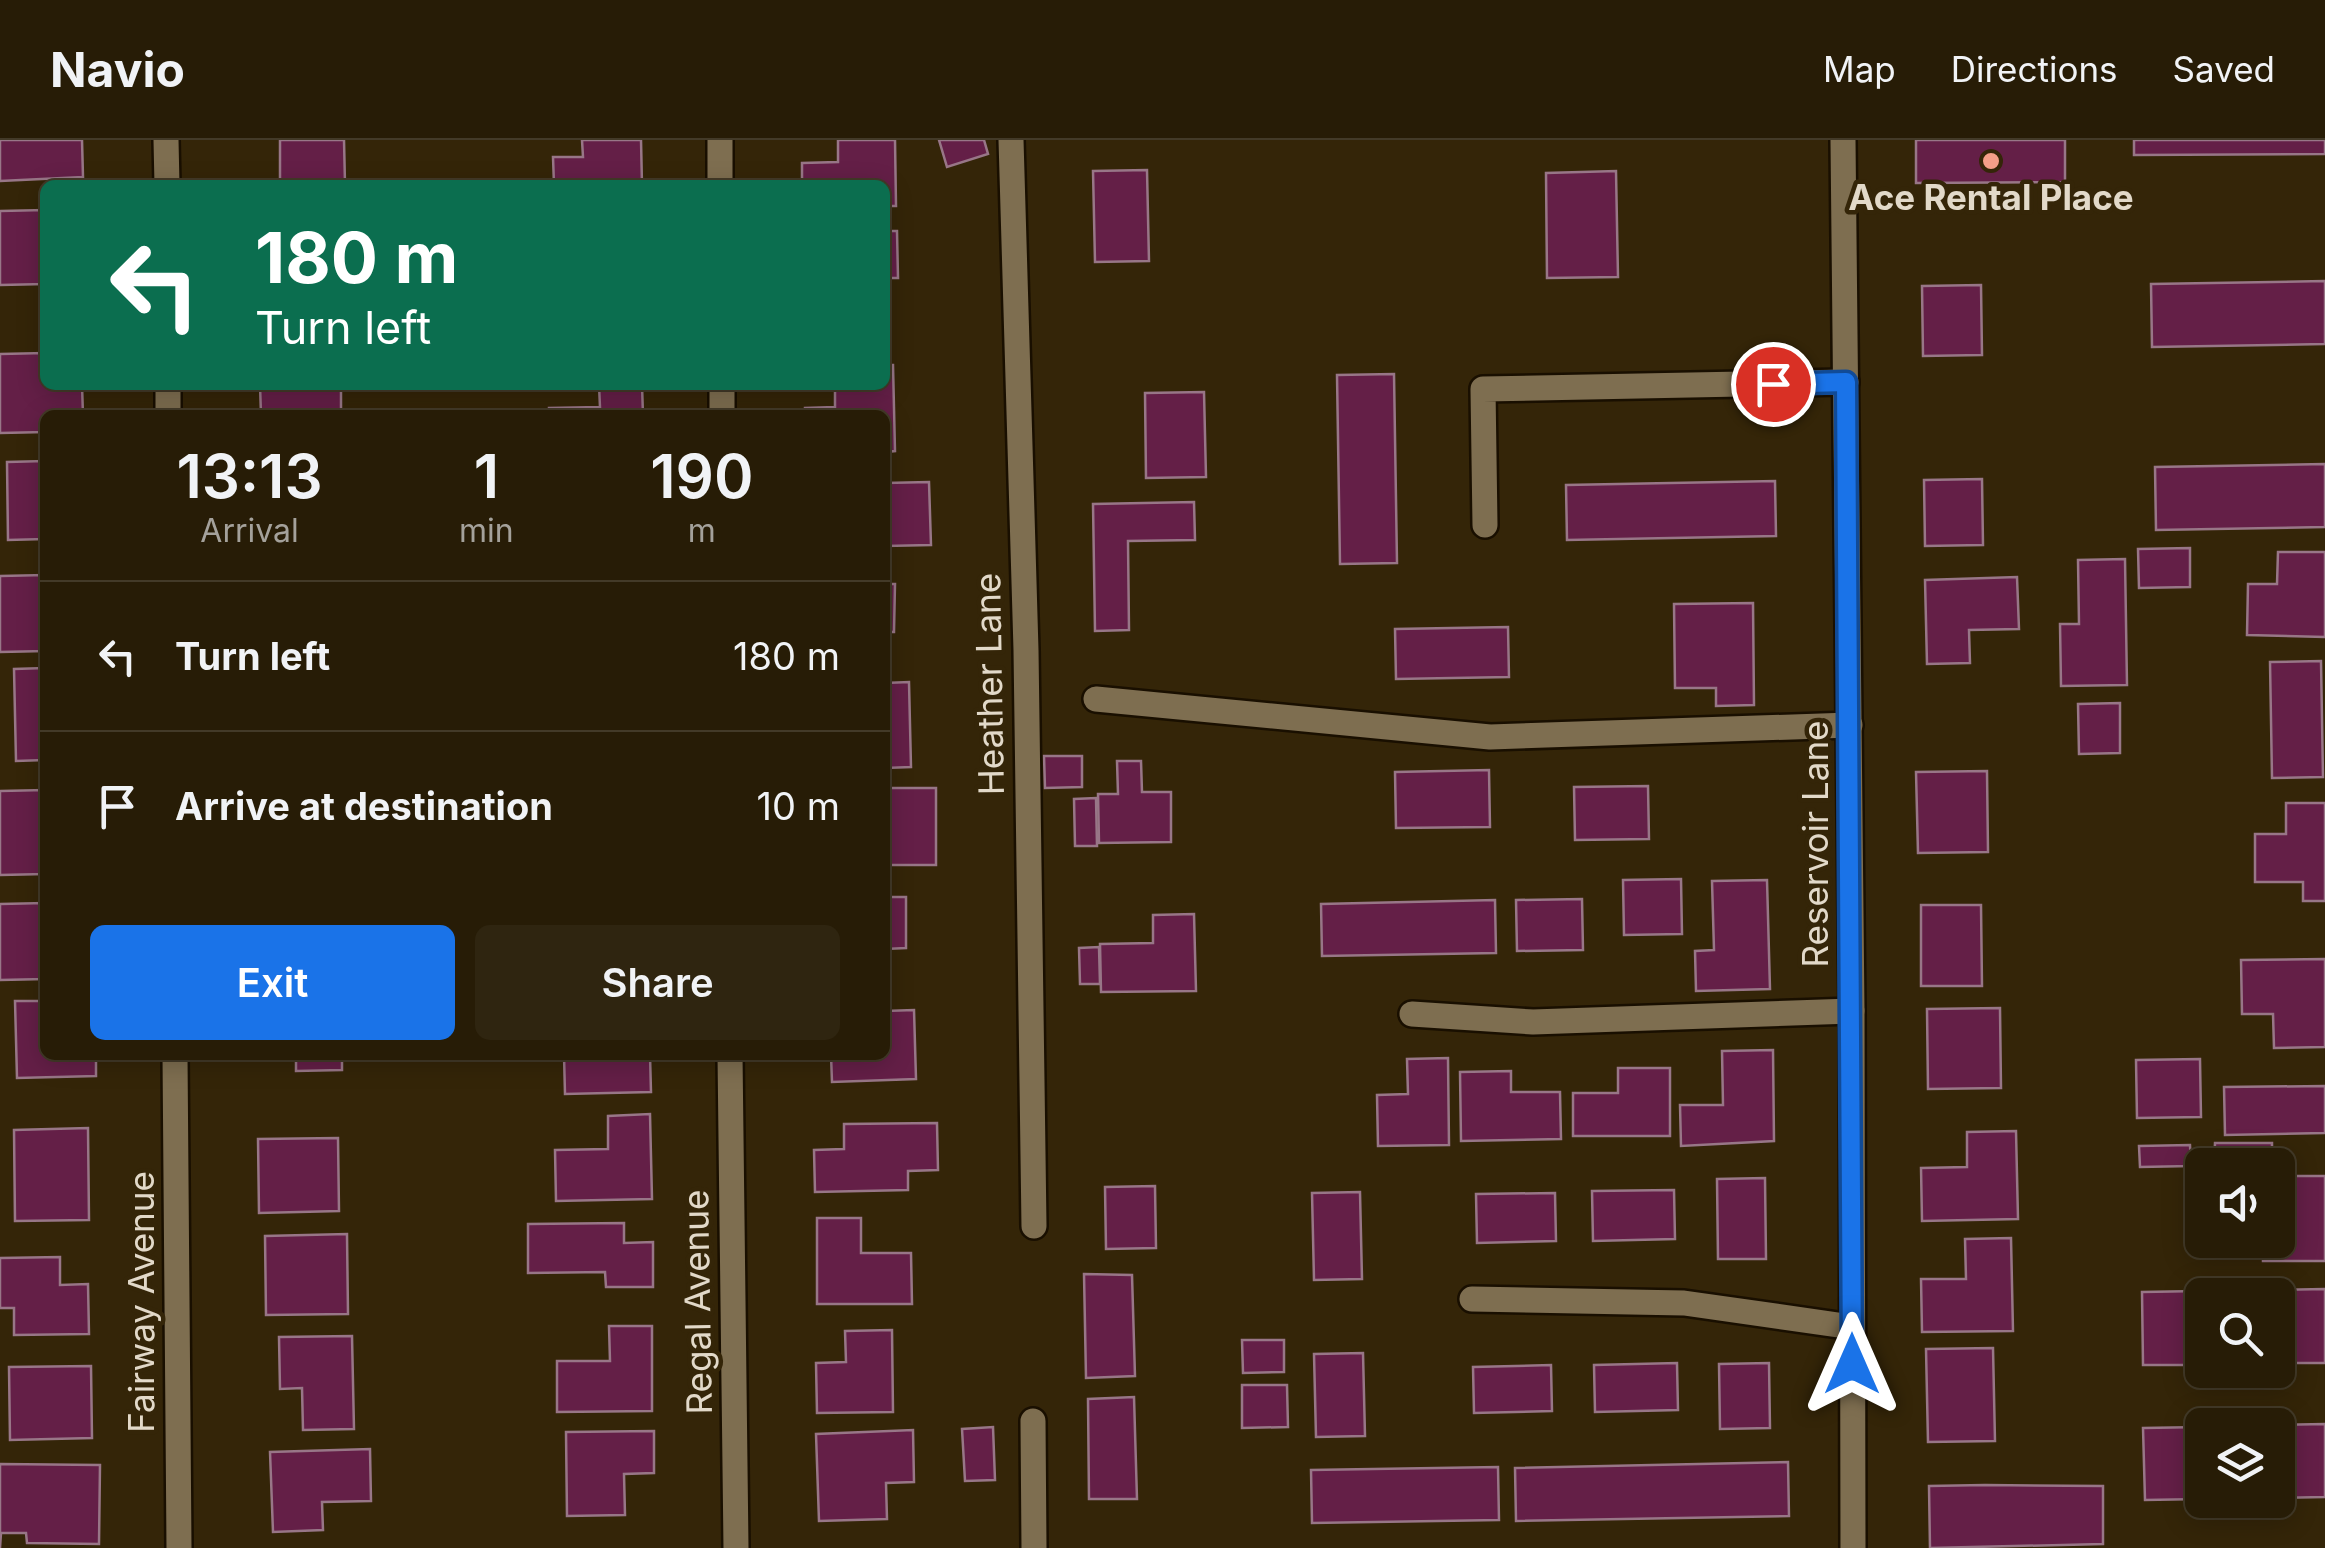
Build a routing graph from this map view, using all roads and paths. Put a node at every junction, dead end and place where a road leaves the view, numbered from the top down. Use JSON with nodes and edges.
{"nodes":[{"id":1,"x":166,"y":140,"type":"edge"},
{"id":2,"x":720,"y":140,"type":"edge"},
{"id":3,"x":1011,"y":140,"type":"edge"},
{"id":4,"x":1844,"y":140,"type":"edge"},
{"id":5,"x":166,"y":180,"type":"edge"},
{"id":6,"x":720,"y":180,"type":"edge"},
{"id":7,"x":1846,"y":382,"type":"junction"},
{"id":8,"x":1486,"y":525,"type":"dead end"},
{"id":9,"x":1096,"y":698,"type":"dead end"},
{"id":10,"x":1850,"y":726,"type":"junction"},
{"id":11,"x":1852,"y":1011,"type":"junction"},
{"id":12,"x":1412,"y":1014,"type":"dead end"},
{"id":13,"x":175,"y":1060,"type":"edge"},
{"id":14,"x":730,"y":1060,"type":"edge"},
{"id":15,"x":1034,"y":1226,"type":"dead end"},
{"id":16,"x":1472,"y":1299,"type":"dead end"},
{"id":17,"x":1852,"y":1327,"type":"junction"},
{"id":18,"x":1033,"y":1420,"type":"dead end"},
{"id":19,"x":179,"y":1548,"type":"edge"},
{"id":20,"x":736,"y":1548,"type":"edge"},
{"id":21,"x":1034,"y":1548,"type":"edge"},
{"id":22,"x":1853,"y":1548,"type":"edge"}],
"edges":[{"from":1,"to":5,"type":"street"},
{"from":2,"to":6,"type":"street"},
{"from":3,"to":15,"type":"street","name":"Heather Lane"},
{"from":4,"to":7,"type":"street","name":"Reservoir Lane"},
{"from":7,"to":8,"type":"street"},
{"from":7,"to":10,"type":"street","name":"Reservoir Lane"},
{"from":9,"to":10,"type":"street"},
{"from":10,"to":11,"type":"street","name":"Reservoir Lane"},
{"from":11,"to":12,"type":"street"},
{"from":11,"to":17,"type":"street","name":"Reservoir Lane"},
{"from":13,"to":19,"type":"street","name":"Fairway Avenue"},
{"from":14,"to":20,"type":"street","name":"Regal Avenue"},
{"from":16,"to":17,"type":"street"},
{"from":17,"to":22,"type":"street","name":"Reservoir Lane"},
{"from":18,"to":21,"type":"street"}]}
